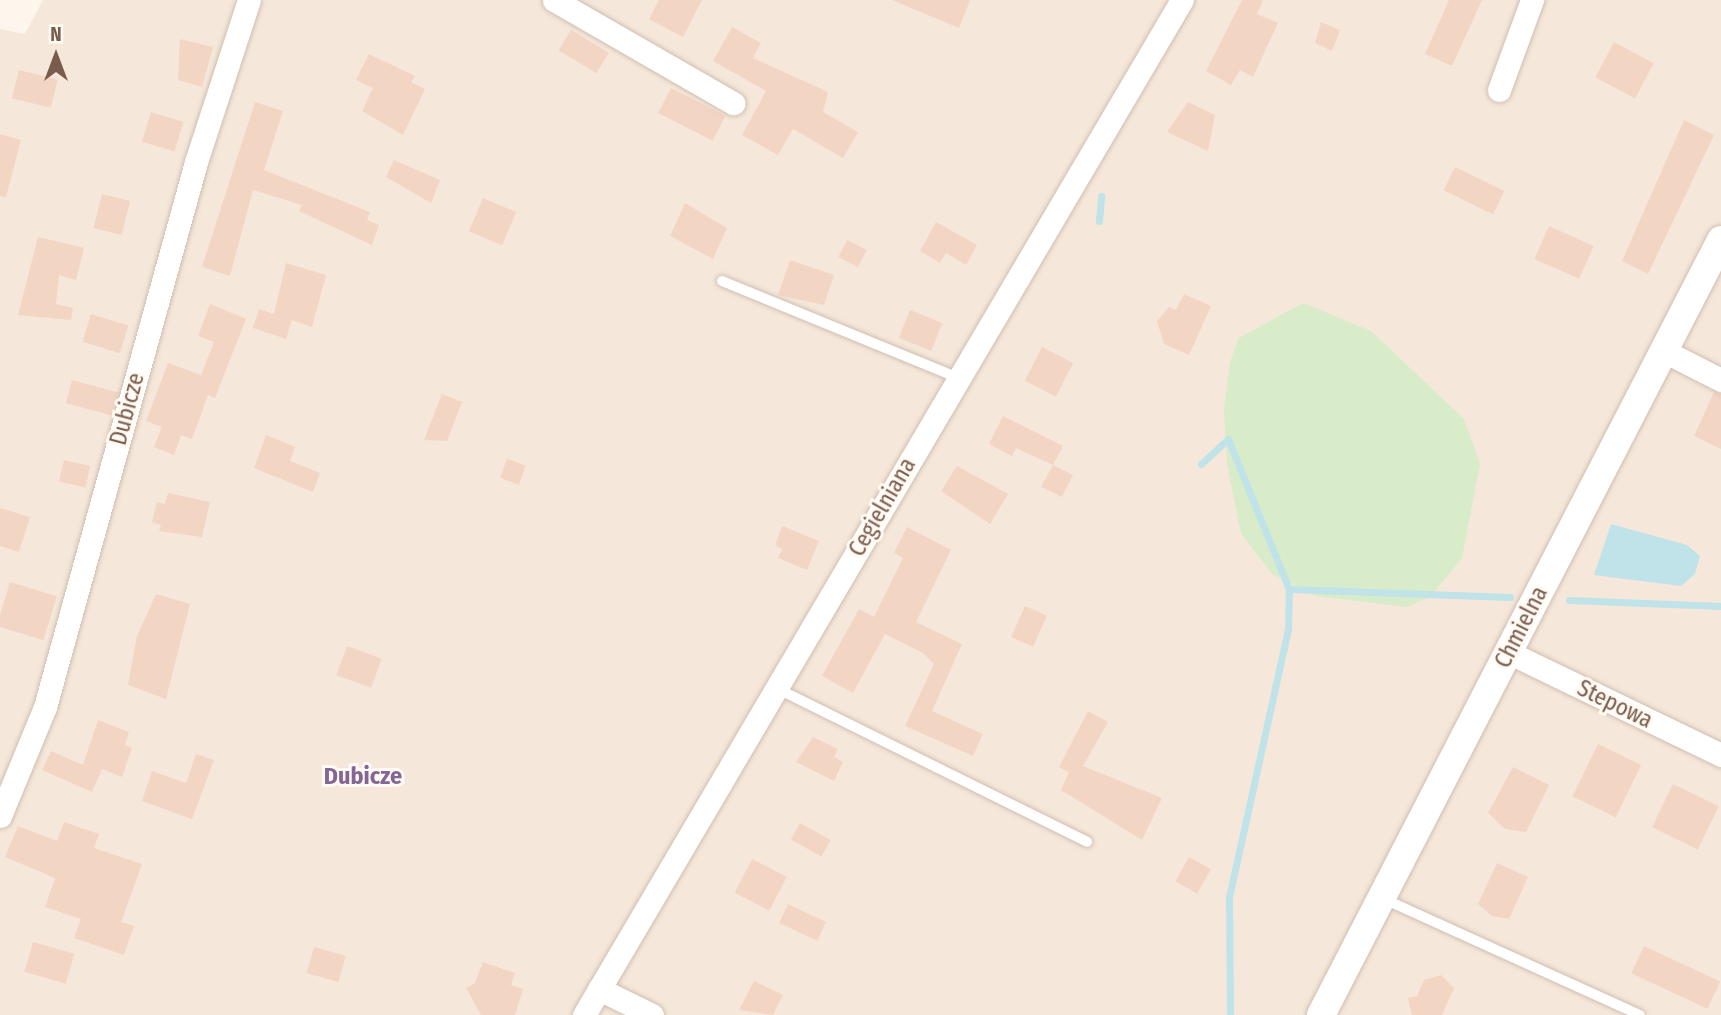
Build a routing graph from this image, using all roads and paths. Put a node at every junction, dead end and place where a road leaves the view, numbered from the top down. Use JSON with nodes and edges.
{"nodes":[{"id":1,"x":249,"y":0,"type":"edge"},
{"id":2,"x":554,"y":0,"type":"edge"},
{"id":3,"x":1182,"y":0,"type":"edge"},
{"id":4,"x":1532,"y":0,"type":"edge"},
{"id":5,"x":1499,"y":90,"type":"dead end"},
{"id":6,"x":733,"y":103,"type":"dead end"},
{"id":7,"x":1721,"y":240,"type":"edge"},
{"id":8,"x":722,"y":281,"type":"dead end"},
{"id":9,"x":1664,"y":351,"type":"junction"},
{"id":10,"x":958,"y":378,"type":"junction"},
{"id":11,"x":1721,"y":380,"type":"edge"},
{"id":12,"x":1508,"y":652,"type":"junction"},
{"id":13,"x":776,"y":688,"type":"junction"},
{"id":14,"x":1721,"y":755,"type":"edge"},
{"id":15,"x":0,"y":816,"type":"edge"},
{"id":16,"x":1087,"y":842,"type":"dead end"},
{"id":17,"x":1382,"y":898,"type":"junction"},
{"id":18,"x":599,"y":989,"type":"junction"},
{"id":19,"x":584,"y":1015,"type":"edge"},
{"id":20,"x":652,"y":1015,"type":"edge"},
{"id":21,"x":1321,"y":1015,"type":"edge"},
{"id":22,"x":1640,"y":1015,"type":"edge"}],
"edges":[{"from":1,"to":15,"type":"street","name":"Dubicze"},
{"from":2,"to":6,"type":"street"},
{"from":3,"to":10,"type":"street","name":"Cegielniana"},
{"from":4,"to":5,"type":"street"},
{"from":7,"to":9,"type":"street","name":"Chmielna"},
{"from":8,"to":10,"type":"lane"},
{"from":9,"to":11,"type":"street"},
{"from":9,"to":12,"type":"street","name":"Chmielna"},
{"from":10,"to":13,"type":"street","name":"Cegielniana"},
{"from":12,"to":14,"type":"street","name":"Stepowa"},
{"from":12,"to":17,"type":"street","name":"Chmielna"},
{"from":13,"to":16,"type":"lane"},
{"from":13,"to":18,"type":"street","name":"Cegielniana"},
{"from":17,"to":21,"type":"street","name":"Chmielna"},
{"from":17,"to":22,"type":"lane"},
{"from":18,"to":19,"type":"street","name":"Cegielniana"},
{"from":18,"to":20,"type":"street"}]}
